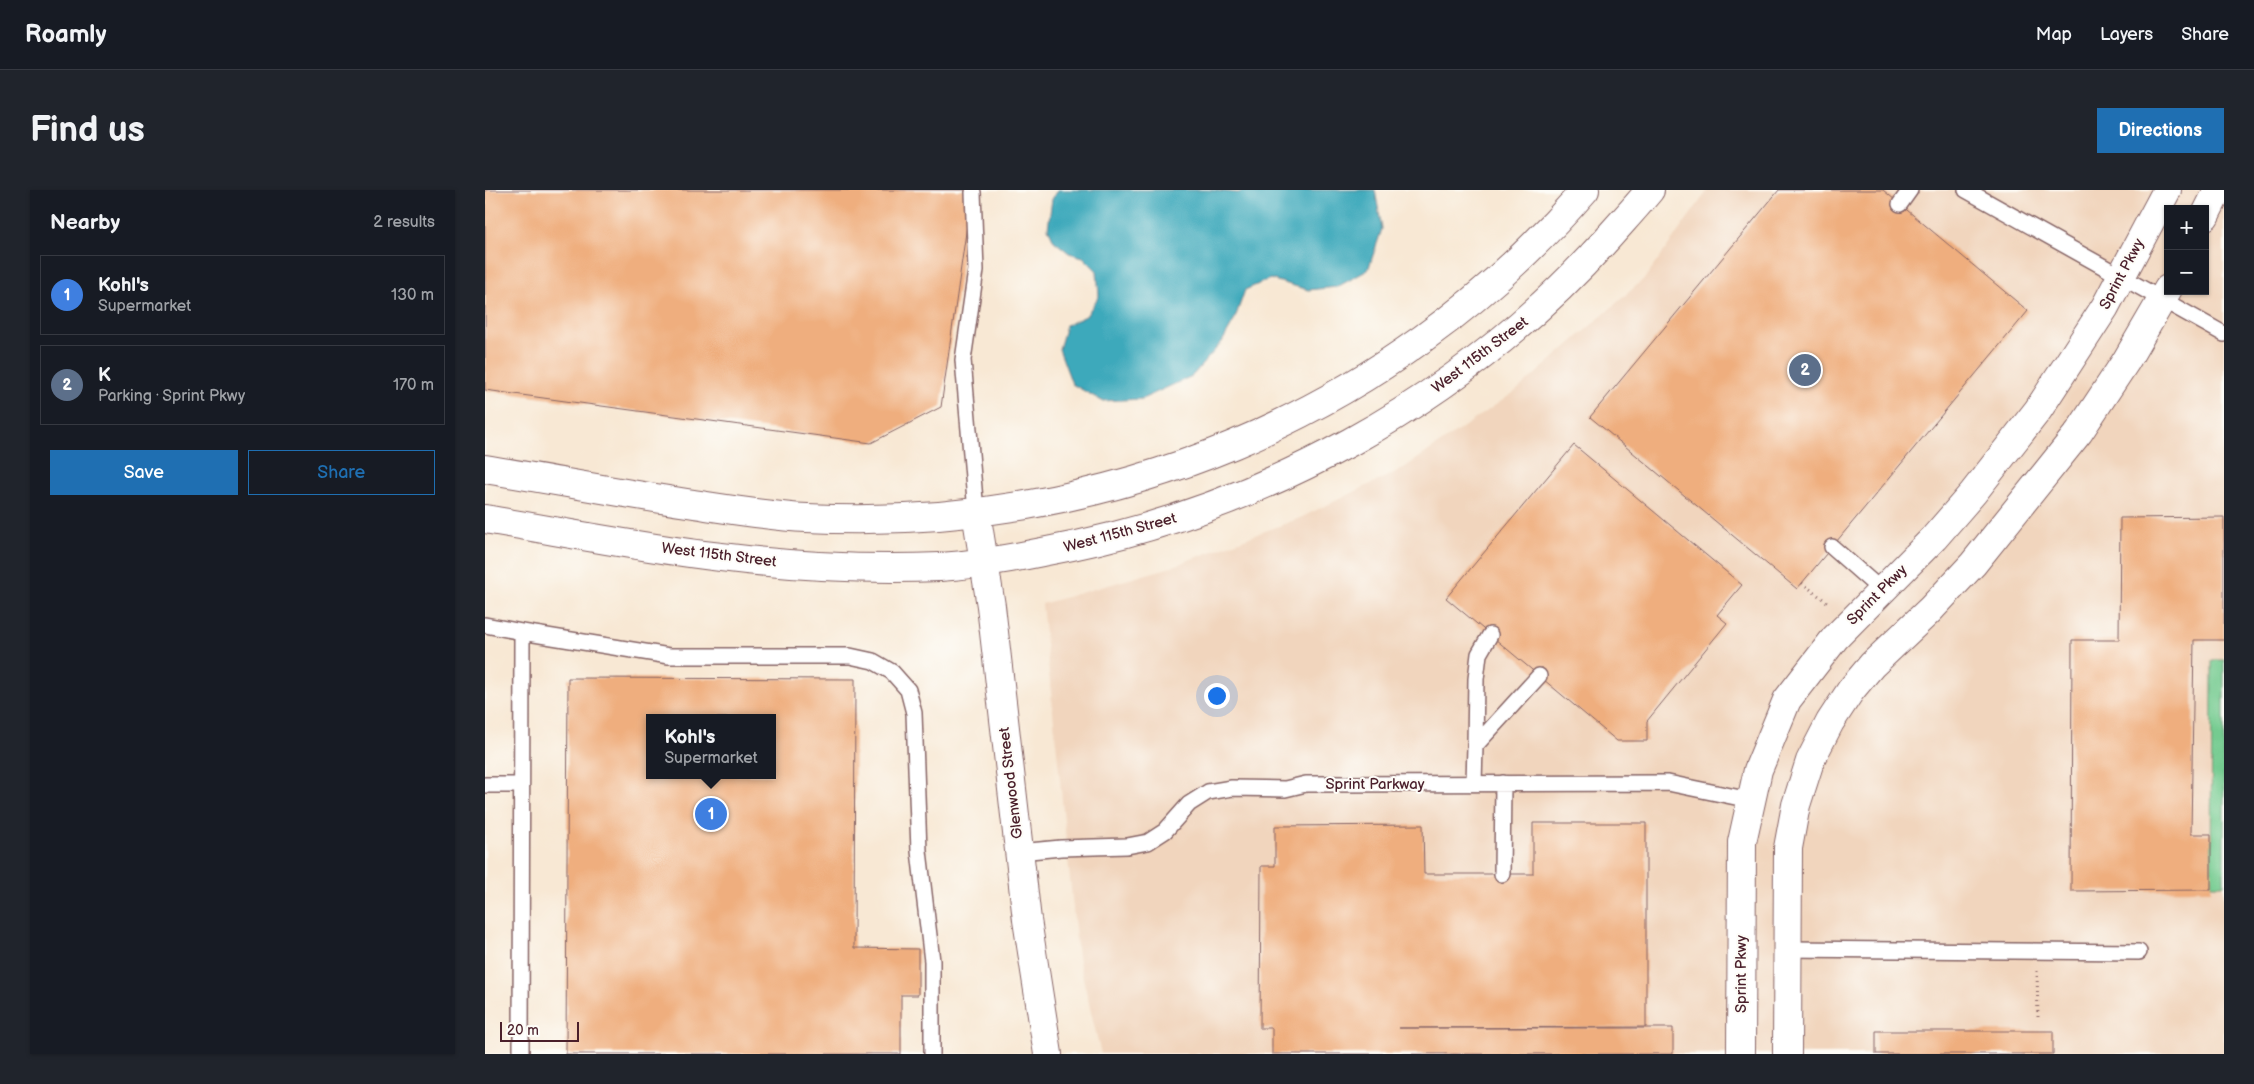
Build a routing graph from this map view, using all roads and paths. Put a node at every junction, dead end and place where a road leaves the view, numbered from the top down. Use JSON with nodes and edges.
{"nodes":[{"id":1,"x":1585,"y":190,"type":"edge"},
{"id":2,"x":1649,"y":190,"type":"edge"},
{"id":3,"x":1911,"y":190,"type":"edge"},
{"id":4,"x":2167,"y":190,"type":"edge"},
{"id":5,"x":2217,"y":190,"type":"edge"},
{"id":6,"x":974,"y":192,"type":"edge"},
{"id":7,"x":1975,"y":192,"type":"edge"},
{"id":8,"x":1899,"y":204,"type":"dead end"},
{"id":9,"x":2209,"y":207,"type":"edge"},
{"id":10,"x":961,"y":268,"type":"dead end"},
{"id":11,"x":976,"y":270,"type":"junction"},
{"id":12,"x":2121,"y":278,"type":"junction"},
{"id":13,"x":2164,"y":294,"type":"edge"},
{"id":14,"x":2164,"y":295,"type":"edge"},
{"id":15,"x":2166,"y":295,"type":"edge"},
{"id":16,"x":2224,"y":334,"type":"edge"},
{"id":17,"x":485,"y":469,"type":"edge"},
{"id":18,"x":976,"y":512,"type":"junction"},
{"id":19,"x":485,"y":519,"type":"edge"},
{"id":20,"x":1832,"y":547,"type":"dead end"},
{"id":21,"x":983,"y":562,"type":"junction"},
{"id":22,"x":1802,"y":583,"type":"dead end"},
{"id":23,"x":1882,"y":591,"type":"junction"},
{"id":24,"x":1827,"y":602,"type":"dead end"},
{"id":25,"x":485,"y":626,"type":"edge"},
{"id":26,"x":522,"y":632,"type":"junction"},
{"id":27,"x":1490,"y":635,"type":"dead end"},
{"id":28,"x":1539,"y":676,"type":"dead end"},
{"id":29,"x":1475,"y":746,"type":"junction"},
{"id":30,"x":1474,"y":783,"type":"junction"},
{"id":31,"x":1503,"y":783,"type":"junction"},
{"id":32,"x":485,"y":785,"type":"edge"},
{"id":33,"x":521,"y":785,"type":"junction"},
{"id":34,"x":1750,"y":800,"type":"junction"},
{"id":35,"x":1019,"y":852,"type":"junction"},
{"id":36,"x":1502,"y":874,"type":"dead end"},
{"id":37,"x":1787,"y":949,"type":"junction"},
{"id":38,"x":2139,"y":952,"type":"dead end"},
{"id":39,"x":2037,"y":968,"type":"dead end"},
{"id":40,"x":2038,"y":1017,"type":"dead end"},
{"id":41,"x":521,"y":1054,"type":"edge"},
{"id":42,"x":932,"y":1054,"type":"edge"},
{"id":43,"x":1048,"y":1054,"type":"edge"},
{"id":44,"x":1741,"y":1054,"type":"edge"},
{"id":45,"x":1787,"y":1054,"type":"edge"}],
"edges":[{"from":1,"to":18,"type":"street"},
{"from":2,"to":21,"type":"street","name":"West 115th Street"},
{"from":3,"to":8,"type":"lane"},
{"from":4,"to":12,"type":"street","name":"Sprint Pkwy"},
{"from":5,"to":9,"type":"street"},
{"from":6,"to":11,"type":"lane"},
{"from":7,"to":12,"type":"lane"},
{"from":10,"to":11,"type":"lane"},
{"from":11,"to":18,"type":"lane"},
{"from":12,"to":13,"type":"lane"},
{"from":12,"to":23,"type":"street","name":"Sprint Pkwy"},
{"from":14,"to":37,"type":"street"},
{"from":15,"to":16,"type":"lane"},
{"from":17,"to":18,"type":"street"},
{"from":18,"to":21,"type":"street","name":"Glenwood Street"},
{"from":19,"to":21,"type":"street","name":"West 115th Street"},
{"from":20,"to":23,"type":"lane"},
{"from":21,"to":35,"type":"street","name":"Glenwood Street"},
{"from":22,"to":24,"type":"path"},
{"from":23,"to":34,"type":"street","name":"Sprint Pkwy"},
{"from":25,"to":26,"type":"lane"},
{"from":26,"to":33,"type":"lane"},
{"from":26,"to":42,"type":"lane"},
{"from":27,"to":29,"type":"lane"},
{"from":28,"to":29,"type":"lane"},
{"from":29,"to":30,"type":"lane"},
{"from":30,"to":31,"type":"lane","name":"Sprint Parkway"},
{"from":30,"to":35,"type":"lane","name":"Sprint Parkway"},
{"from":31,"to":34,"type":"lane","name":"Sprint Parkway"},
{"from":31,"to":36,"type":"lane"},
{"from":32,"to":33,"type":"lane"},
{"from":33,"to":41,"type":"lane"},
{"from":34,"to":44,"type":"street","name":"Sprint Pkwy"},
{"from":35,"to":43,"type":"street","name":"Glenwood Street"},
{"from":37,"to":38,"type":"lane"},
{"from":37,"to":45,"type":"street"},
{"from":39,"to":40,"type":"path"}]}
